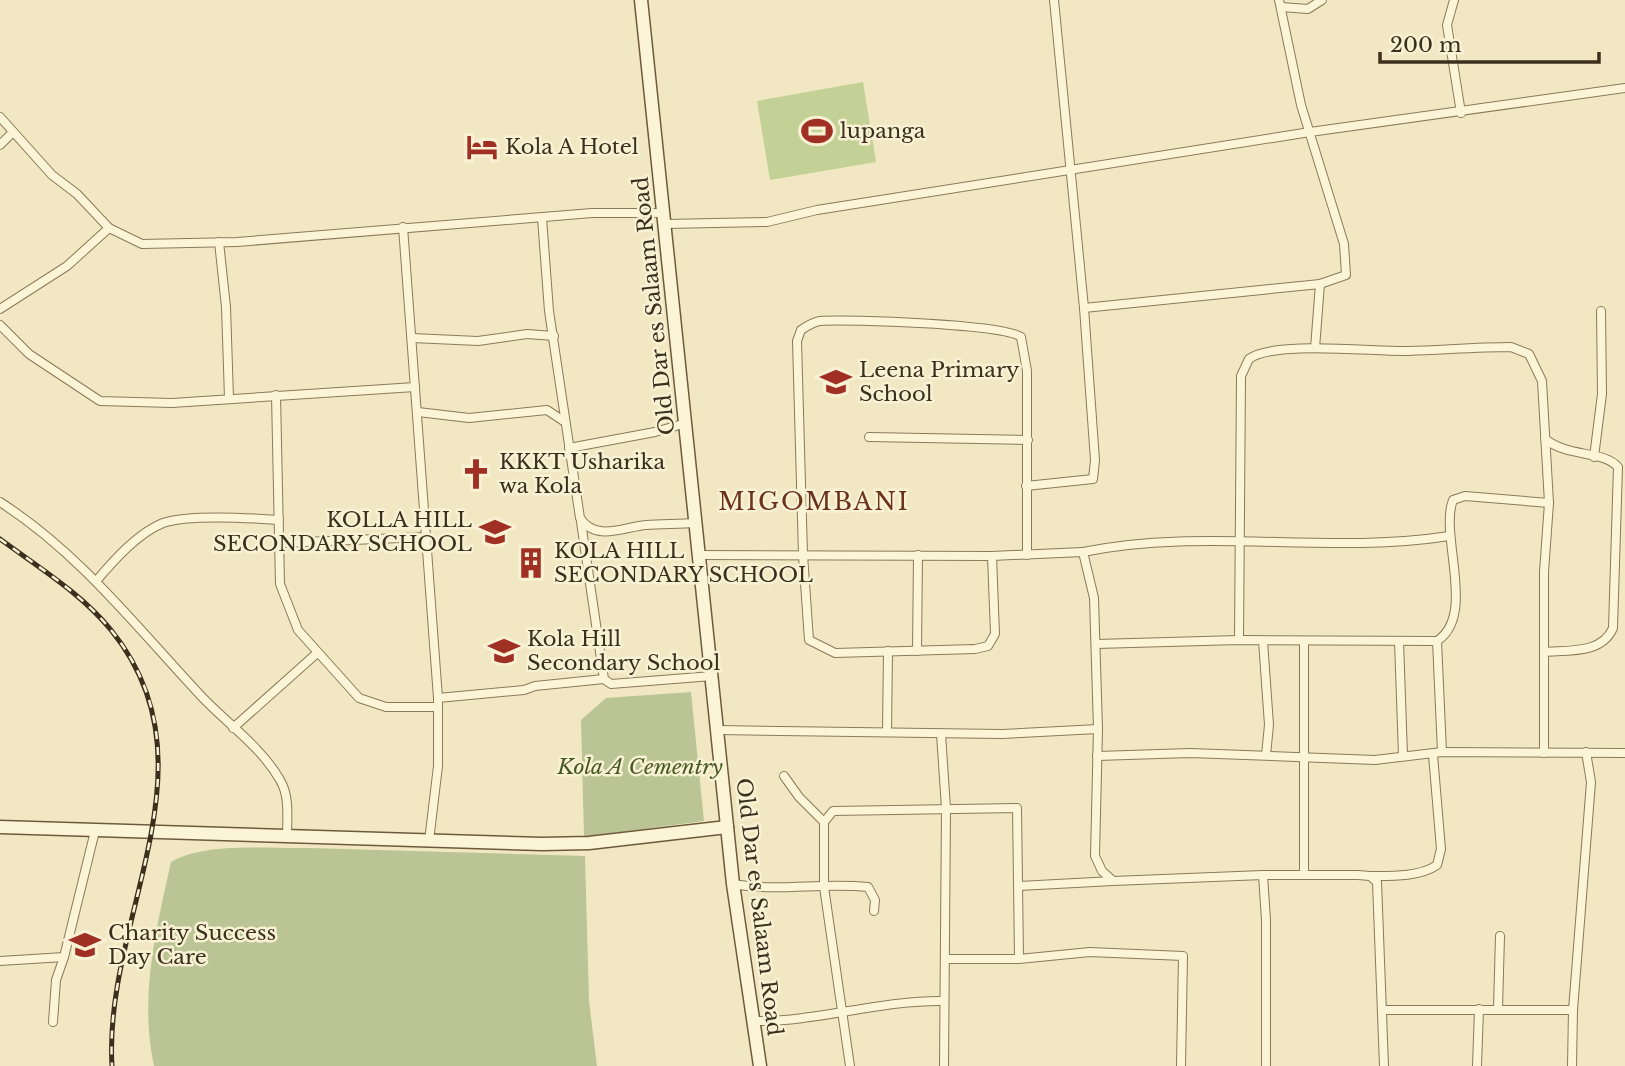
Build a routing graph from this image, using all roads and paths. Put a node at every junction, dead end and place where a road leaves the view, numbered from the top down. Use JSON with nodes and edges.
{"nodes":[{"id":1,"x":641,"y":0,"type":"edge"},
{"id":2,"x":1054,"y":0,"type":"edge"},
{"id":3,"x":1322,"y":0,"type":"edge"},
{"id":4,"x":1454,"y":0,"type":"edge"},
{"id":5,"x":1280,"y":4,"type":"edge"},
{"id":6,"x":1625,"y":88,"type":"edge"},
{"id":7,"x":1461,"y":113,"type":"junction"},
{"id":8,"x":0,"y":117,"type":"edge"},
{"id":9,"x":1310,"y":132,"type":"junction"},
{"id":10,"x":12,"y":133,"type":"junction"},
{"id":11,"x":0,"y":145,"type":"edge"},
{"id":12,"x":1071,"y":170,"type":"junction"},
{"id":13,"x":542,"y":218,"type":"junction"},
{"id":14,"x":664,"y":218,"type":"junction"},
{"id":15,"x":403,"y":227,"type":"junction"},
{"id":16,"x":108,"y":228,"type":"junction"},
{"id":17,"x":219,"y":242,"type":"junction"},
{"id":18,"x":1320,"y":284,"type":"junction"},
{"id":19,"x":1084,"y":308,"type":"junction"},
{"id":20,"x":0,"y":309,"type":"edge"},
{"id":21,"x":1601,"y":311,"type":"dead end"},
{"id":22,"x":0,"y":325,"type":"edge"},
{"id":23,"x":554,"y":335,"type":"junction"},
{"id":24,"x":412,"y":338,"type":"junction"},
{"id":25,"x":1315,"y":348,"type":"junction"},
{"id":26,"x":415,"y":387,"type":"junction"},
{"id":27,"x":276,"y":395,"type":"junction"},
{"id":28,"x":229,"y":398,"type":"junction"},
{"id":29,"x":418,"y":412,"type":"junction"},
{"id":30,"x":565,"y":422,"type":"junction"},
{"id":31,"x":686,"y":423,"type":"junction"},
{"id":32,"x":869,"y":438,"type":"dead end"},
{"id":33,"x":1545,"y":439,"type":"junction"},
{"id":34,"x":1028,"y":440,"type":"junction"},
{"id":35,"x":1554,"y":447,"type":"junction"},
{"id":36,"x":569,"y":448,"type":"junction"},
{"id":37,"x":1547,"y":457,"type":"junction"},
{"id":38,"x":1594,"y":457,"type":"junction"},
{"id":39,"x":1621,"y":469,"type":"edge"},
{"id":40,"x":1026,"y":486,"type":"junction"},
{"id":41,"x":0,"y":502,"type":"edge"},
{"id":42,"x":1549,"y":503,"type":"junction"},
{"id":43,"x":580,"y":518,"type":"junction"},
{"id":44,"x":279,"y":523,"type":"junction"},
{"id":45,"x":695,"y":523,"type":"junction"},
{"id":46,"x":1449,"y":536,"type":"junction"},
{"id":47,"x":425,"y":537,"type":"junction"},
{"id":48,"x":1240,"y":540,"type":"junction"},
{"id":49,"x":280,"y":543,"type":"junction"},
{"id":50,"x":298,"y":543,"type":"junction"},
{"id":51,"x":1083,"y":552,"type":"junction"},
{"id":52,"x":699,"y":555,"type":"junction"},
{"id":53,"x":803,"y":555,"type":"junction"},
{"id":54,"x":918,"y":555,"type":"junction"},
{"id":55,"x":1027,"y":555,"type":"junction"},
{"id":56,"x":992,"y":556,"type":"junction"},
{"id":57,"x":97,"y":580,"type":"junction"},
{"id":58,"x":1240,"y":640,"type":"junction"},
{"id":59,"x":1263,"y":641,"type":"junction"},
{"id":60,"x":1399,"y":641,"type":"junction"},
{"id":61,"x":1437,"y":641,"type":"junction"},
{"id":62,"x":1304,"y":642,"type":"junction"},
{"id":63,"x":1096,"y":644,"type":"junction"},
{"id":64,"x":888,"y":651,"type":"junction"},
{"id":65,"x":917,"y":651,"type":"junction"},
{"id":66,"x":1544,"y":652,"type":"junction"},
{"id":67,"x":316,"y":654,"type":"junction"},
{"id":68,"x":712,"y":676,"type":"junction"},
{"id":69,"x":604,"y":679,"type":"junction"},
{"id":70,"x":438,"y":702,"type":"junction"},
{"id":71,"x":233,"y":728,"type":"junction"},
{"id":72,"x":1098,"y":729,"type":"junction"},
{"id":73,"x":718,"y":730,"type":"junction"},
{"id":74,"x":887,"y":732,"type":"junction"},
{"id":75,"x":941,"y":734,"type":"junction"},
{"id":76,"x":1586,"y":752,"type":"junction"},
{"id":77,"x":1544,"y":753,"type":"junction"},
{"id":78,"x":1625,"y":753,"type":"edge"},
{"id":79,"x":1437,"y":754,"type":"junction"},
{"id":80,"x":1266,"y":755,"type":"junction"},
{"id":81,"x":1097,"y":756,"type":"junction"},
{"id":82,"x":1402,"y":756,"type":"junction"},
{"id":83,"x":1305,"y":757,"type":"junction"},
{"id":84,"x":784,"y":776,"type":"dead end"},
{"id":85,"x":946,"y":808,"type":"junction"},
{"id":86,"x":824,"y":822,"type":"junction"},
{"id":87,"x":0,"y":827,"type":"edge"},
{"id":88,"x":727,"y":827,"type":"junction"},
{"id":89,"x":95,"y":831,"type":"junction"},
{"id":90,"x":287,"y":837,"type":"junction"},
{"id":91,"x":429,"y":841,"type":"junction"},
{"id":92,"x":1304,"y":874,"type":"junction"},
{"id":93,"x":1263,"y":875,"type":"junction"},
{"id":94,"x":1370,"y":876,"type":"junction"},
{"id":95,"x":1113,"y":881,"type":"junction"},
{"id":96,"x":733,"y":884,"type":"junction"},
{"id":97,"x":1019,"y":886,"type":"junction"},
{"id":98,"x":824,"y":887,"type":"junction"},
{"id":99,"x":874,"y":911,"type":"dead end"},
{"id":100,"x":1500,"y":936,"type":"dead end"},
{"id":101,"x":64,"y":957,"type":"junction"},
{"id":102,"x":947,"y":959,"type":"junction"},
{"id":103,"x":1019,"y":959,"type":"junction"},
{"id":104,"x":44,"y":960,"type":"junction"},
{"id":105,"x":0,"y":961,"type":"edge"},
{"id":106,"x":56,"y":980,"type":"junction"},
{"id":107,"x":944,"y":1001,"type":"junction"},
{"id":108,"x":1498,"y":1008,"type":"junction"},
{"id":109,"x":1479,"y":1009,"type":"junction"},
{"id":110,"x":1383,"y":1010,"type":"junction"},
{"id":111,"x":1573,"y":1010,"type":"junction"},
{"id":112,"x":843,"y":1013,"type":"junction"},
{"id":113,"x":754,"y":1021,"type":"junction"},
{"id":114,"x":52,"y":1022,"type":"dead end"},
{"id":115,"x":760,"y":1066,"type":"edge"},
{"id":116,"x":850,"y":1066,"type":"edge"},
{"id":117,"x":944,"y":1066,"type":"edge"},
{"id":118,"x":1181,"y":1066,"type":"edge"},
{"id":119,"x":1266,"y":1066,"type":"edge"},
{"id":120,"x":1384,"y":1066,"type":"edge"},
{"id":121,"x":1477,"y":1066,"type":"edge"},
{"id":122,"x":1572,"y":1066,"type":"edge"}],
"edges":[{"from":1,"to":14,"type":"main road","name":"Old Dar es Salaam Road"},
{"from":2,"to":12,"type":"street"},
{"from":3,"to":5,"type":"street"},
{"from":4,"to":7,"type":"street"},
{"from":5,"to":9,"type":"street"},
{"from":6,"to":7,"type":"street"},
{"from":7,"to":9,"type":"street"},
{"from":8,"to":10,"type":"street"},
{"from":9,"to":12,"type":"street"},
{"from":9,"to":18,"type":"street"},
{"from":10,"to":11,"type":"street"},
{"from":10,"to":16,"type":"street"},
{"from":12,"to":14,"type":"street"},
{"from":12,"to":19,"type":"street"},
{"from":13,"to":14,"type":"street"},
{"from":13,"to":15,"type":"street"},
{"from":13,"to":23,"type":"street"},
{"from":14,"to":31,"type":"main road","name":"Old Dar es Salaam Road"},
{"from":15,"to":17,"type":"street"},
{"from":15,"to":24,"type":"street"},
{"from":16,"to":17,"type":"street"},
{"from":16,"to":20,"type":"street"},
{"from":17,"to":28,"type":"street"},
{"from":18,"to":19,"type":"street"},
{"from":18,"to":25,"type":"street"},
{"from":19,"to":40,"type":"street"},
{"from":21,"to":38,"type":"street"},
{"from":22,"to":28,"type":"street"},
{"from":23,"to":24,"type":"street"},
{"from":23,"to":30,"type":"street"},
{"from":24,"to":26,"type":"street"},
{"from":25,"to":33,"type":"street"},
{"from":25,"to":48,"type":"street"},
{"from":26,"to":27,"type":"street"},
{"from":26,"to":29,"type":"street"},
{"from":27,"to":28,"type":"street"},
{"from":27,"to":44,"type":"street"},
{"from":29,"to":30,"type":"street"},
{"from":29,"to":47,"type":"street"},
{"from":30,"to":36,"type":"street"},
{"from":31,"to":36,"type":"street"},
{"from":31,"to":45,"type":"main road","name":"Old Dar es Salaam Road"},
{"from":32,"to":34,"type":"street"},
{"from":33,"to":35,"type":"street"},
{"from":33,"to":37,"type":"street"},
{"from":34,"to":40,"type":"street"},
{"from":34,"to":53,"type":"street"},
{"from":35,"to":37,"type":"street"},
{"from":35,"to":38,"type":"street"},
{"from":36,"to":43,"type":"street"},
{"from":37,"to":42,"type":"street"},
{"from":38,"to":39,"type":"street"},
{"from":39,"to":66,"type":"street"},
{"from":40,"to":55,"type":"street"},
{"from":41,"to":57,"type":"street"},
{"from":42,"to":46,"type":"street"},
{"from":42,"to":66,"type":"street"},
{"from":43,"to":45,"type":"street"},
{"from":43,"to":69,"type":"street"},
{"from":44,"to":49,"type":"street"},
{"from":44,"to":50,"type":"street"},
{"from":44,"to":57,"type":"street"},
{"from":45,"to":52,"type":"main road","name":"Old Dar es Salaam Road"},
{"from":46,"to":48,"type":"street"},
{"from":46,"to":61,"type":"street"},
{"from":47,"to":50,"type":"street"},
{"from":47,"to":70,"type":"street"},
{"from":48,"to":51,"type":"street"},
{"from":48,"to":58,"type":"street"},
{"from":49,"to":50,"type":"street"},
{"from":49,"to":67,"type":"street"},
{"from":51,"to":55,"type":"street"},
{"from":51,"to":63,"type":"street"},
{"from":52,"to":53,"type":"street"},
{"from":52,"to":68,"type":"main road","name":"Old Dar es Salaam Road"},
{"from":53,"to":54,"type":"street"},
{"from":53,"to":64,"type":"street"},
{"from":54,"to":56,"type":"street"},
{"from":54,"to":65,"type":"street"},
{"from":55,"to":56,"type":"street"},
{"from":56,"to":65,"type":"street"},
{"from":57,"to":71,"type":"street"},
{"from":58,"to":59,"type":"street"},
{"from":58,"to":63,"type":"street"},
{"from":59,"to":62,"type":"street"},
{"from":59,"to":80,"type":"street"},
{"from":60,"to":61,"type":"street"},
{"from":60,"to":62,"type":"street"},
{"from":60,"to":82,"type":"street"},
{"from":61,"to":79,"type":"street"},
{"from":62,"to":83,"type":"street"},
{"from":63,"to":72,"type":"street"},
{"from":64,"to":65,"type":"street"},
{"from":64,"to":74,"type":"street"},
{"from":66,"to":77,"type":"street"},
{"from":67,"to":70,"type":"street"},
{"from":67,"to":71,"type":"street"},
{"from":68,"to":69,"type":"street"},
{"from":68,"to":73,"type":"main road","name":"Old Dar es Salaam Road"},
{"from":69,"to":70,"type":"street"},
{"from":70,"to":91,"type":"street"},
{"from":71,"to":90,"type":"street"},
{"from":72,"to":75,"type":"street"},
{"from":72,"to":81,"type":"street"},
{"from":73,"to":74,"type":"street"},
{"from":73,"to":88,"type":"main road","name":"Old Dar es Salaam Road"},
{"from":74,"to":75,"type":"street"},
{"from":75,"to":85,"type":"street"},
{"from":76,"to":77,"type":"street"},
{"from":76,"to":78,"type":"street"},
{"from":76,"to":111,"type":"street"},
{"from":77,"to":79,"type":"street"},
{"from":79,"to":82,"type":"street"},
{"from":79,"to":94,"type":"street"},
{"from":80,"to":81,"type":"street"},
{"from":80,"to":83,"type":"street"},
{"from":81,"to":95,"type":"street"},
{"from":82,"to":83,"type":"street"},
{"from":83,"to":92,"type":"street"},
{"from":84,"to":86,"type":"street"},
{"from":85,"to":86,"type":"street"},
{"from":85,"to":97,"type":"street"},
{"from":85,"to":102,"type":"street"},
{"from":86,"to":98,"type":"street"},
{"from":87,"to":89,"type":"main road"},
{"from":88,"to":91,"type":"main road"},
{"from":88,"to":96,"type":"main road","name":"Old Dar es Salaam Road"},
{"from":89,"to":90,"type":"main road"},
{"from":89,"to":101,"type":"street"},
{"from":90,"to":91,"type":"main road"},
{"from":92,"to":93,"type":"street"},
{"from":92,"to":94,"type":"street"},
{"from":93,"to":95,"type":"street"},
{"from":93,"to":119,"type":"street"},
{"from":94,"to":110,"type":"street"},
{"from":95,"to":97,"type":"street"},
{"from":96,"to":98,"type":"street"},
{"from":96,"to":113,"type":"main road","name":"Old Dar es Salaam Road"},
{"from":97,"to":103,"type":"street"},
{"from":98,"to":99,"type":"street"},
{"from":98,"to":112,"type":"street"},
{"from":100,"to":108,"type":"street"},
{"from":101,"to":104,"type":"street"},
{"from":101,"to":106,"type":"street"},
{"from":102,"to":103,"type":"street"},
{"from":102,"to":107,"type":"street"},
{"from":103,"to":118,"type":"street"},
{"from":104,"to":105,"type":"street"},
{"from":104,"to":106,"type":"street"},
{"from":106,"to":114,"type":"street"},
{"from":107,"to":112,"type":"street"},
{"from":107,"to":117,"type":"street"},
{"from":108,"to":109,"type":"street"},
{"from":108,"to":111,"type":"street"},
{"from":109,"to":110,"type":"street"},
{"from":109,"to":121,"type":"street"},
{"from":110,"to":120,"type":"street"},
{"from":111,"to":122,"type":"street"},
{"from":112,"to":113,"type":"street"},
{"from":112,"to":116,"type":"street"},
{"from":113,"to":115,"type":"main road","name":"Old Dar es Salaam Road"}]}
